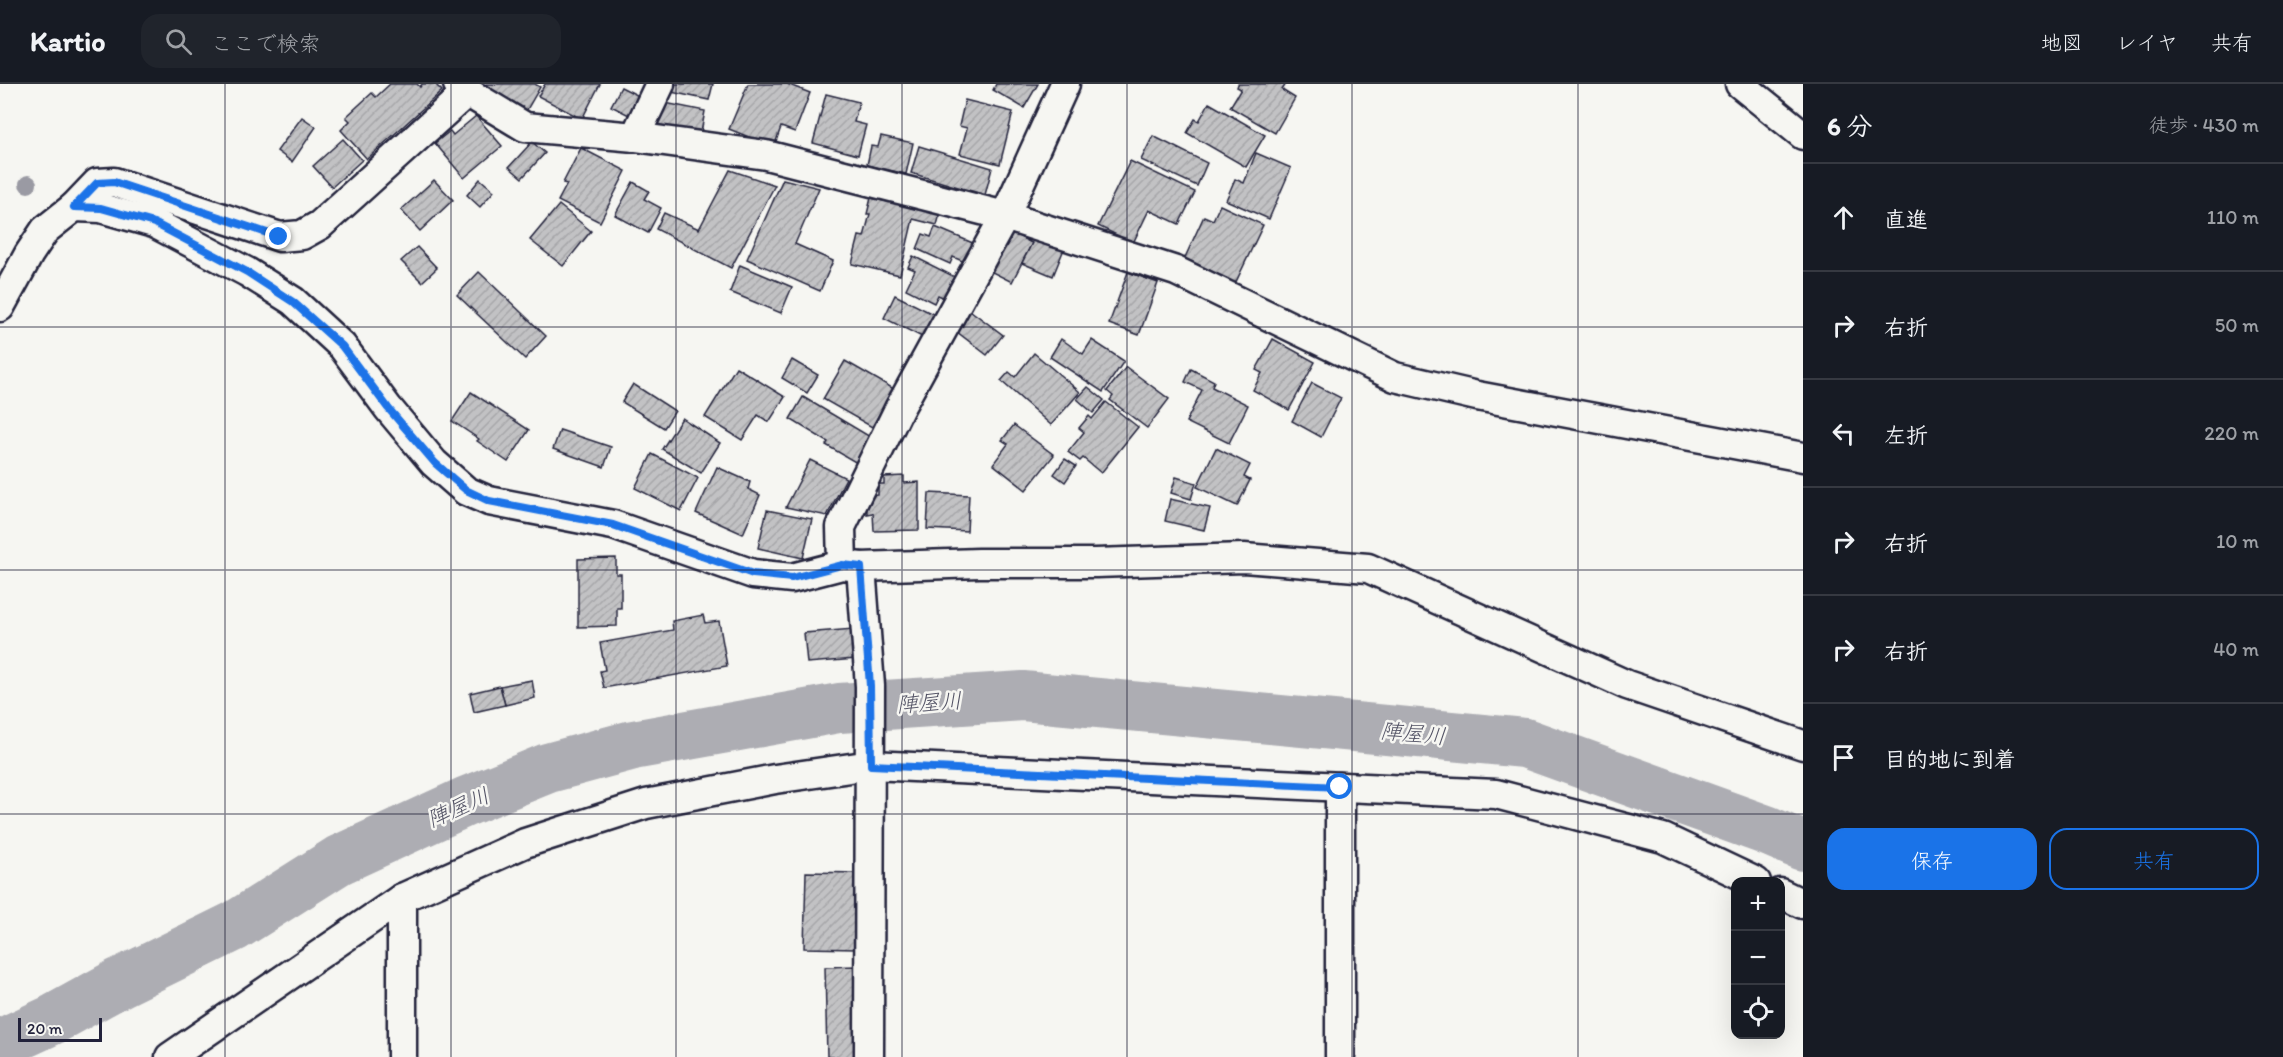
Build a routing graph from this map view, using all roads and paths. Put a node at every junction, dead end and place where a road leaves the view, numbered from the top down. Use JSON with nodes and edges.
{"nodes":[{"id":1,"x":660,"y":84,"type":"edge"},
{"id":2,"x":1065,"y":84,"type":"edge"},
{"id":3,"x":1740,"y":84,"type":"edge"},
{"id":4,"x":462,"y":88,"type":"edge"},
{"id":5,"x":1803,"y":135,"type":"edge"},
{"id":6,"x":635,"y":137,"type":"junction"},
{"id":7,"x":74,"y":207,"type":"junction"},
{"id":8,"x":1005,"y":216,"type":"junction"},
{"id":9,"x":0,"y":307,"type":"edge"},
{"id":10,"x":1803,"y":457,"type":"edge"},
{"id":11,"x":852,"y":566,"type":"junction"},
{"id":12,"x":1803,"y":745,"type":"edge"},
{"id":13,"x":871,"y":765,"type":"junction"},
{"id":14,"x":1340,"y":787,"type":"junction"},
{"id":15,"x":1746,"y":877,"type":"edge"},
{"id":16,"x":1785,"y":895,"type":"edge"},
{"id":17,"x":402,"y":898,"type":"junction"},
{"id":18,"x":1803,"y":904,"type":"edge"},
{"id":19,"x":170,"y":1057,"type":"edge"},
{"id":20,"x":402,"y":1057,"type":"edge"},
{"id":21,"x":869,"y":1057,"type":"edge"},
{"id":22,"x":1340,"y":1057,"type":"edge"}],
"edges":[{"from":1,"to":6,"type":"street"},
{"from":2,"to":8,"type":"street"},
{"from":3,"to":5,"type":"street"},
{"from":4,"to":6,"type":"street"},
{"from":4,"to":7,"type":"street"},
{"from":6,"to":8,"type":"street"},
{"from":7,"to":9,"type":"street"},
{"from":7,"to":11,"type":"street"},
{"from":8,"to":10,"type":"street"},
{"from":8,"to":11,"type":"street"},
{"from":11,"to":12,"type":"street"},
{"from":11,"to":13,"type":"street"},
{"from":13,"to":14,"type":"street"},
{"from":13,"to":17,"type":"street"},
{"from":13,"to":21,"type":"street"},
{"from":14,"to":15,"type":"street"},
{"from":14,"to":22,"type":"street"},
{"from":16,"to":18,"type":"street"},
{"from":17,"to":19,"type":"street"},
{"from":17,"to":20,"type":"street"}]}
